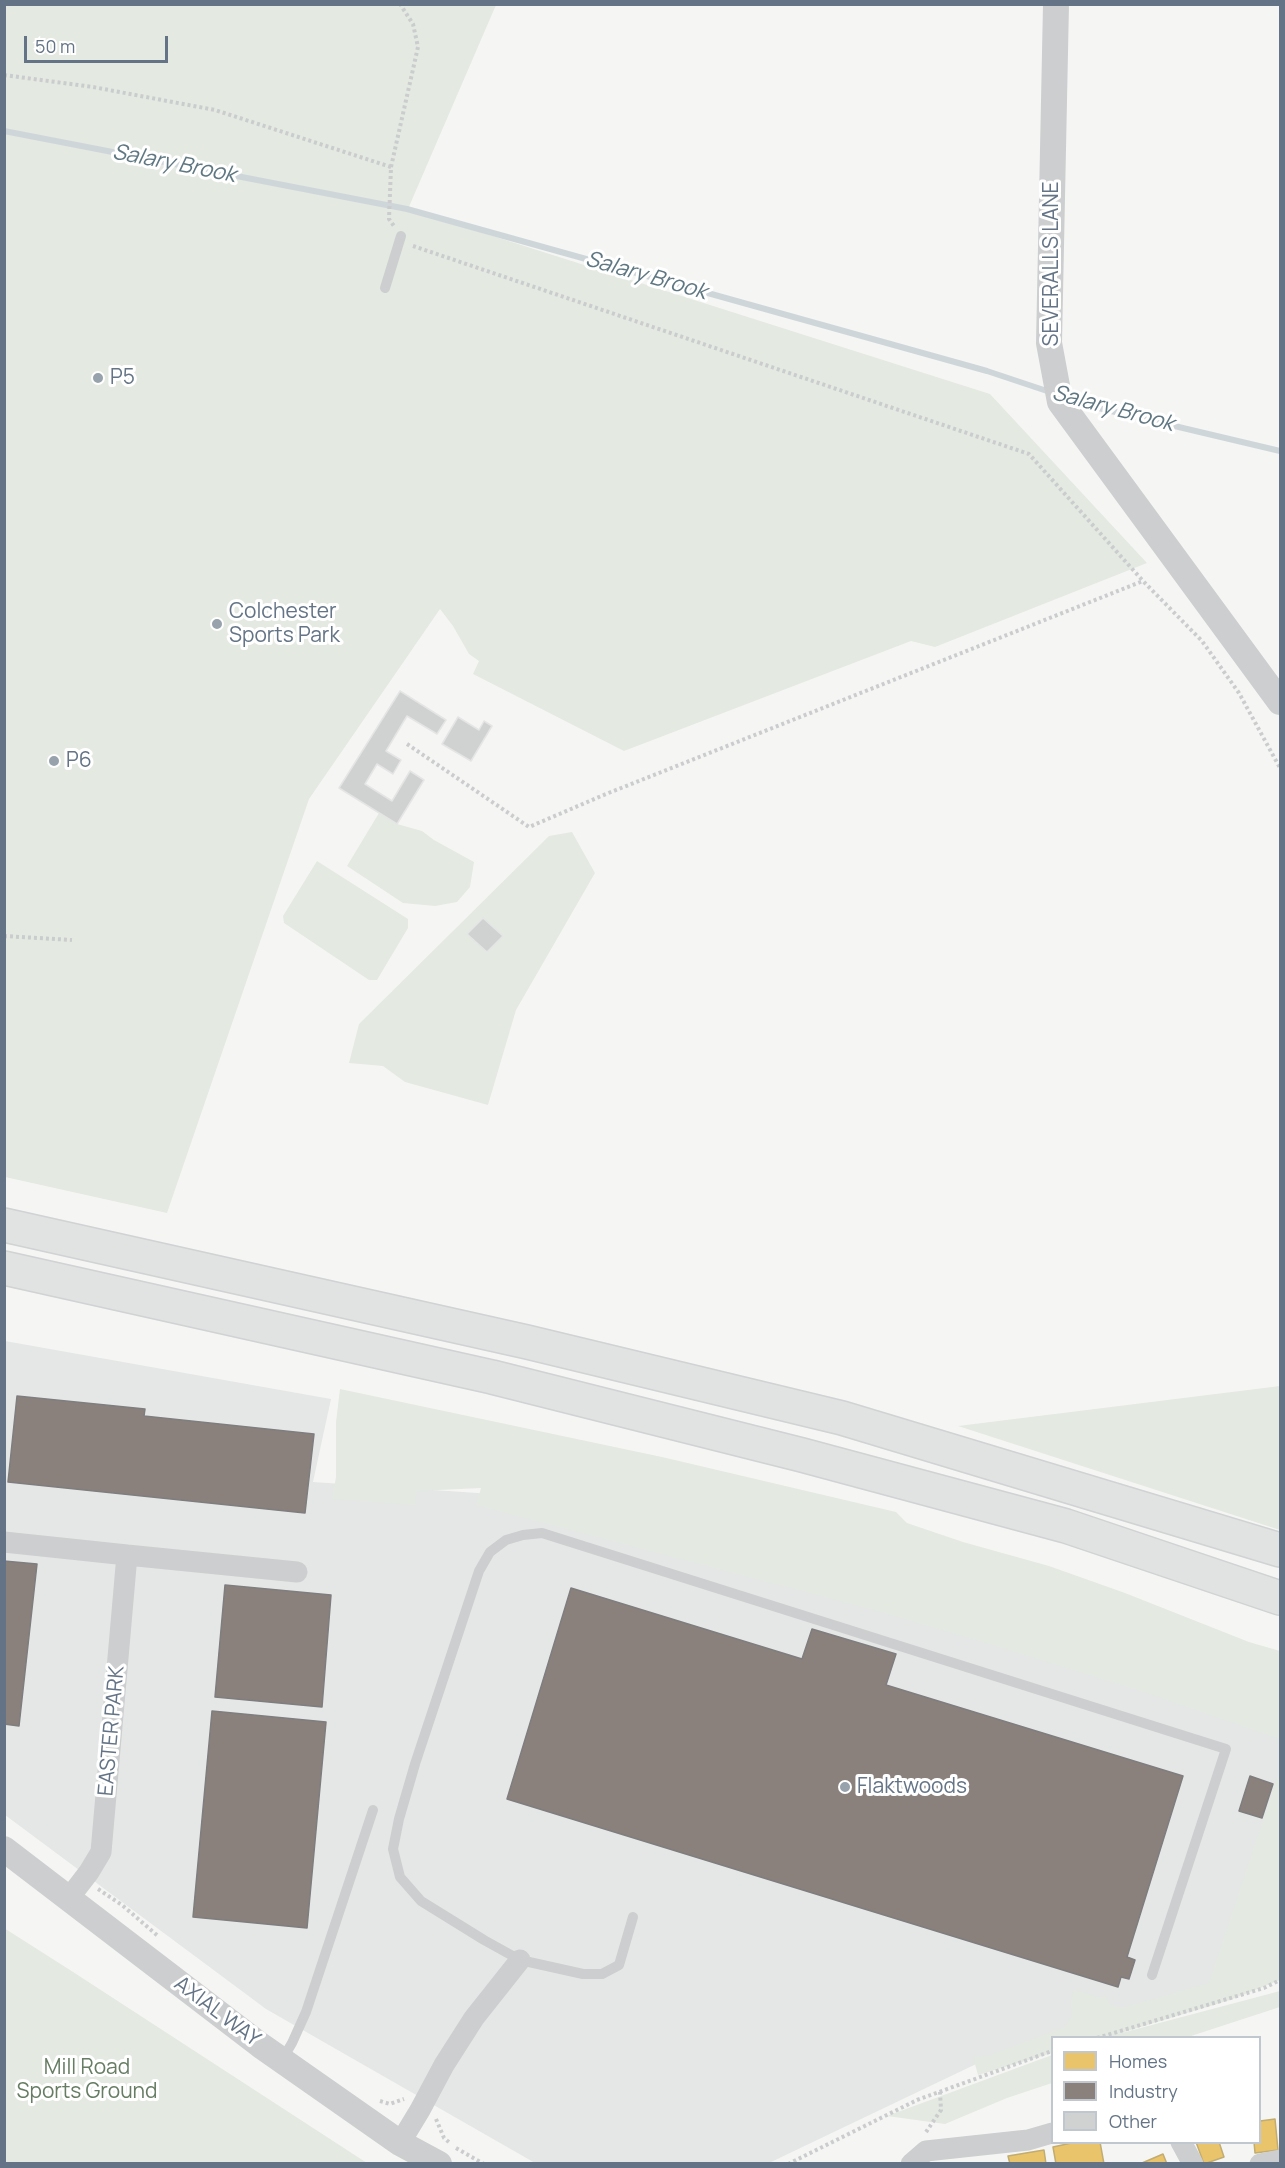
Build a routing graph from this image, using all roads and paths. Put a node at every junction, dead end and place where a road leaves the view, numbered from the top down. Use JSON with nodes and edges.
{"nodes":[{"id":1,"x":400,"y":4,"type":"edge"},
{"id":2,"x":1056,"y":4,"type":"edge"},
{"id":3,"x":4,"y":75,"type":"edge"},
{"id":4,"x":391,"y":167,"type":"junction"},
{"id":5,"x":401,"y":236,"type":"junction"},
{"id":6,"x":385,"y":288,"type":"dead end"},
{"id":7,"x":1143,"y":581,"type":"junction"},
{"id":8,"x":1281,"y":702,"type":"edge"},
{"id":9,"x":407,"y":744,"type":"dead end"},
{"id":10,"x":1281,"y":768,"type":"edge"},
{"id":11,"x":4,"y":936,"type":"edge"},
{"id":12,"x":72,"y":940,"type":"dead end"},
{"id":13,"x":4,"y":1225,"type":"edge"},
{"id":14,"x":4,"y":1268,"type":"edge"},
{"id":15,"x":4,"y":1542,"type":"edge"},
{"id":16,"x":1281,"y":1550,"type":"edge"},
{"id":17,"x":127,"y":1555,"type":"junction"},
{"id":18,"x":297,"y":1572,"type":"dead end"},
{"id":19,"x":1281,"y":1598,"type":"edge"},
{"id":20,"x":373,"y":1810,"type":"dead end"},
{"id":21,"x":4,"y":1849,"type":"edge"},
{"id":22,"x":69,"y":1898,"type":"junction"},
{"id":23,"x":633,"y":1917,"type":"dead end"},
{"id":24,"x":520,"y":1960,"type":"junction"},
{"id":25,"x":1152,"y":1975,"type":"dead end"},
{"id":26,"x":1281,"y":1980,"type":"edge"},
{"id":27,"x":1100,"y":2036,"type":"edge"},
{"id":28,"x":1051,"y":2052,"type":"edge"},
{"id":29,"x":281,"y":2060,"type":"junction"},
{"id":30,"x":940,"y":2092,"type":"junction"},
{"id":31,"x":1051,"y":2134,"type":"edge"},
{"id":32,"x":400,"y":2143,"type":"junction"},
{"id":33,"x":1182,"y":2144,"type":"edge"},
{"id":34,"x":918,"y":2157,"type":"edge"},
{"id":35,"x":1281,"y":2160,"type":"edge"},
{"id":36,"x":439,"y":2163,"type":"edge"},
{"id":37,"x":788,"y":2163,"type":"edge"},
{"id":38,"x":1193,"y":2163,"type":"edge"},
{"id":39,"x":1260,"y":2163,"type":"edge"}],
"edges":[{"from":1,"to":4,"type":"path"},
{"from":2,"to":8,"type":"street","name":"SEVERALLS LANE"},
{"from":3,"to":4,"type":"path"},
{"from":4,"to":5,"type":"path"},
{"from":5,"to":6,"type":"lane"},
{"from":5,"to":7,"type":"path"},
{"from":7,"to":9,"type":"path"},
{"from":7,"to":10,"type":"path"},
{"from":11,"to":12,"type":"path"},
{"from":13,"to":16,"type":"highway"},
{"from":14,"to":19,"type":"highway"},
{"from":15,"to":17,"type":"street"},
{"from":17,"to":18,"type":"street"},
{"from":17,"to":22,"type":"street","name":"EASTER PARK"},
{"from":20,"to":29,"type":"lane"},
{"from":21,"to":22,"type":"street","name":"AXIAL WAY"},
{"from":22,"to":29,"type":"street","name":"AXIAL WAY"},
{"from":23,"to":24,"type":"lane"},
{"from":24,"to":25,"type":"lane"},
{"from":24,"to":32,"type":"street"},
{"from":26,"to":27,"type":"path"},
{"from":28,"to":30,"type":"path"},
{"from":29,"to":32,"type":"street","name":"AXIAL WAY"},
{"from":30,"to":34,"type":"path"},
{"from":30,"to":37,"type":"path"},
{"from":31,"to":34,"type":"street"},
{"from":32,"to":36,"type":"street","name":"AXIAL WAY"},
{"from":33,"to":38,"type":"street"},
{"from":35,"to":39,"type":"street"}]}
